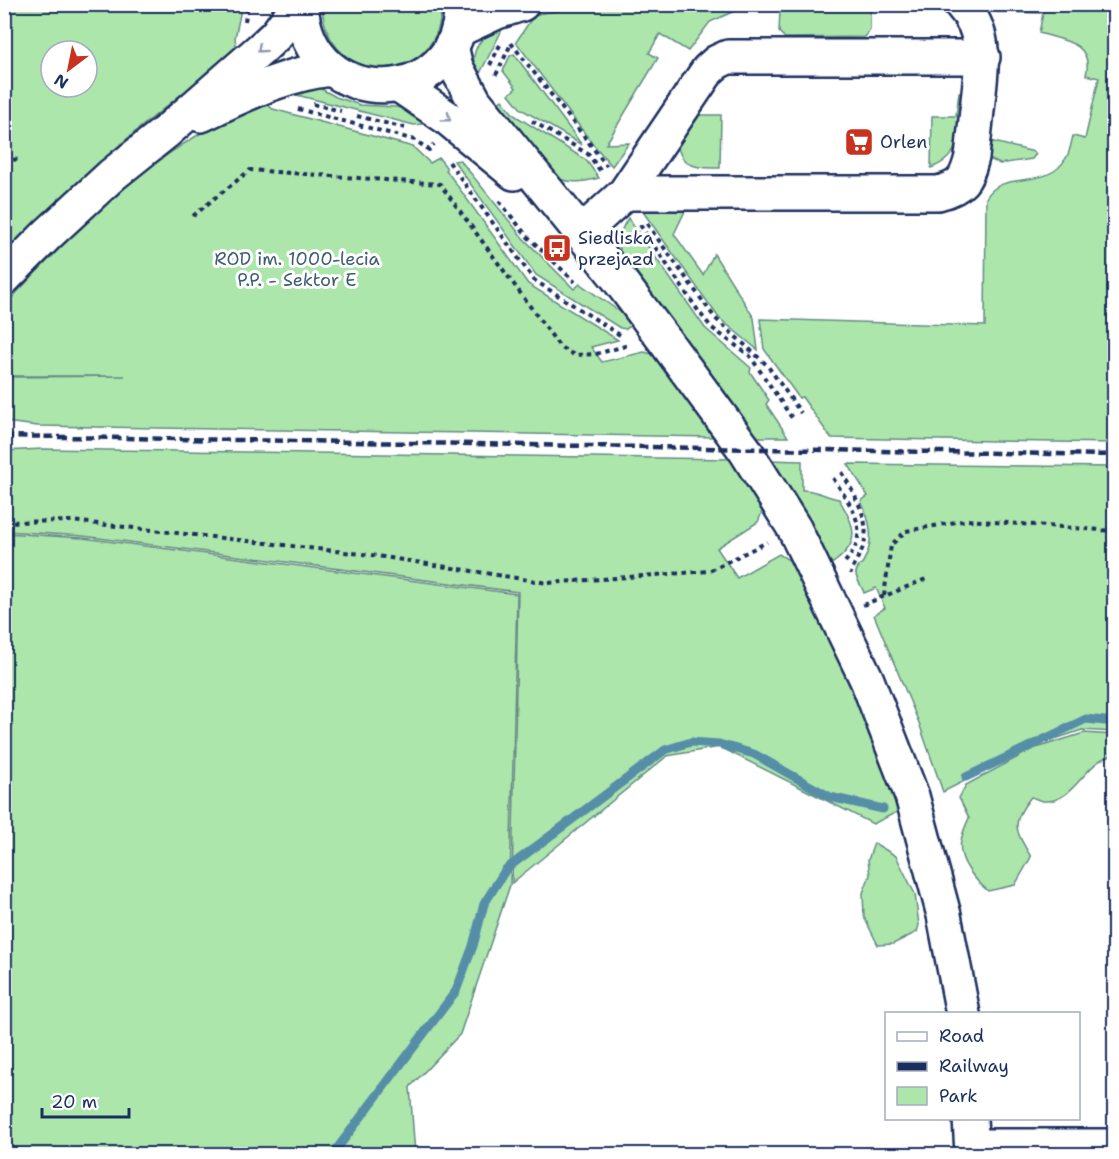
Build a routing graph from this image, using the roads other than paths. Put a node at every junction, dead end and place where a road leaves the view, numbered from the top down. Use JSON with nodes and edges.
{"nodes":[{"id":1,"x":300,"y":4,"type":"edge"},
{"id":2,"x":522,"y":4,"type":"edge"},
{"id":3,"x":961,"y":4,"type":"edge"},
{"id":4,"x":456,"y":27,"type":"edge"},
{"id":5,"x":983,"y":57,"type":"junction"},
{"id":6,"x":332,"y":69,"type":"junction"},
{"id":7,"x":399,"y":85,"type":"junction"},
{"id":8,"x":167,"y":131,"type":"junction"},
{"id":9,"x":622,"y":195,"type":"junction"},
{"id":10,"x":576,"y":228,"type":"junction"},
{"id":11,"x":4,"y":278,"type":"edge"},
{"id":12,"x":963,"y":1012,"type":"edge"},
{"id":13,"x":971,"y":1140,"type":"edge"},
{"id":14,"x":1114,"y":1146,"type":"edge"}],
"edges":[{"from":1,"to":6,"type":"main road"},
{"from":1,"to":8,"type":"main road","one_way":true},
{"from":2,"to":4,"type":"main road"},
{"from":3,"to":5,"type":"main road"},
{"from":4,"to":7,"type":"main road"},
{"from":4,"to":10,"type":"main road"},
{"from":5,"to":9,"type":"main road"},
{"from":5,"to":9,"type":"main road"},
{"from":6,"to":7,"type":"main road"},
{"from":6,"to":8,"type":"main road"},
{"from":7,"to":10,"type":"main road","one_way":true},
{"from":8,"to":11,"type":"main road"},
{"from":9,"to":10,"type":"main road"},
{"from":10,"to":12,"type":"main road"},
{"from":13,"to":14,"type":"main road"}]}
